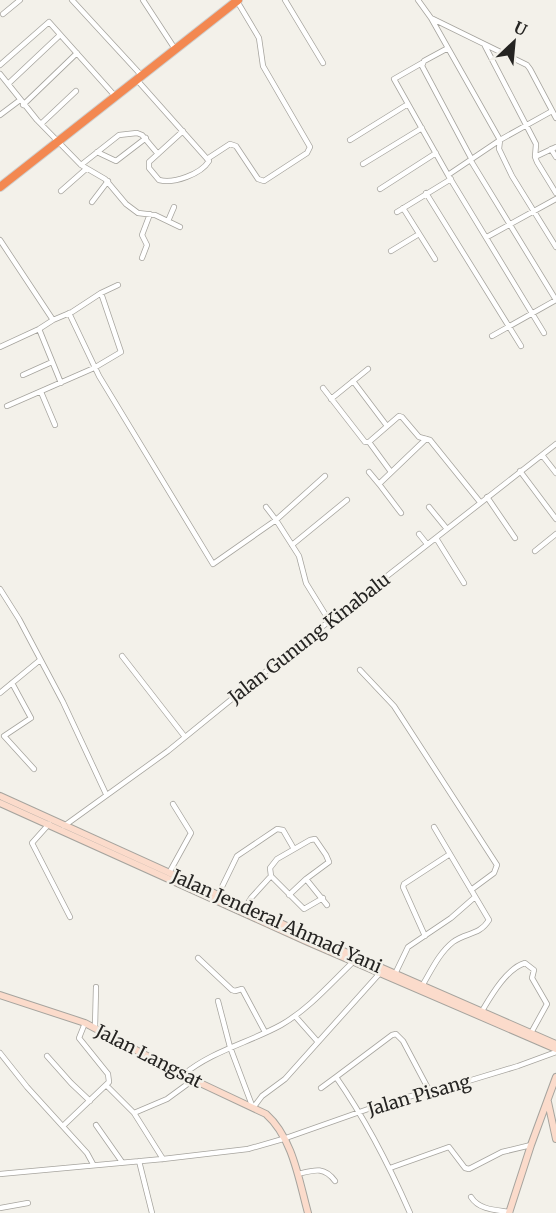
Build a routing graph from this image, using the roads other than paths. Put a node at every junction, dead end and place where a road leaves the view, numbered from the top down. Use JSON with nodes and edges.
{"nodes":[{"id":1,"x":20,"y":0,"type":"edge"},
{"id":2,"x":72,"y":0,"type":"edge"},
{"id":3,"x":142,"y":0,"type":"edge"},
{"id":4,"x":238,"y":0,"type":"edge"},
{"id":5,"x":285,"y":0,"type":"edge"},
{"id":6,"x":418,"y":0,"type":"edge"},
{"id":7,"x":3,"y":14,"type":"dead end"},
{"id":8,"x":431,"y":18,"type":"junction"},
{"id":9,"x":60,"y":35,"type":"junction"},
{"id":10,"x":484,"y":45,"type":"junction"},
{"id":11,"x":448,"y":48,"type":"junction"},
{"id":12,"x":175,"y":49,"type":"junction"},
{"id":13,"x":76,"y":53,"type":"junction"},
{"id":14,"x":322,"y":63,"type":"dead end"},
{"id":15,"x":422,"y":63,"type":"junction"},
{"id":16,"x":0,"y":65,"type":"edge"},
{"id":17,"x":0,"y":74,"type":"edge"},
{"id":18,"x":139,"y":77,"type":"junction"},
{"id":19,"x":8,"y":84,"type":"junction"},
{"id":20,"x":75,"y":91,"type":"dead end"},
{"id":21,"x":115,"y":96,"type":"junction"},
{"id":22,"x":22,"y":102,"type":"junction"},
{"id":23,"x":408,"y":104,"type":"junction"},
{"id":24,"x":552,"y":111,"type":"junction"},
{"id":25,"x":0,"y":115,"type":"edge"},
{"id":26,"x":556,"y":118,"type":"edge"},
{"id":27,"x":41,"y":124,"type":"junction"},
{"id":28,"x":527,"y":125,"type":"junction"},
{"id":29,"x":422,"y":128,"type":"junction"},
{"id":30,"x":183,"y":131,"type":"junction"},
{"id":31,"x":146,"y":138,"type":"junction"},
{"id":32,"x":350,"y":140,"type":"dead end"},
{"id":33,"x":500,"y":140,"type":"junction"},
{"id":34,"x":58,"y":142,"type":"junction"},
{"id":35,"x":554,"y":148,"type":"edge"},
{"id":36,"x":97,"y":152,"type":"junction"},
{"id":37,"x":436,"y":153,"type":"junction"},
{"id":38,"x":158,"y":154,"type":"junction"},
{"id":39,"x":535,"y":157,"type":"junction"},
{"id":40,"x":556,"y":157,"type":"edge"},
{"id":41,"x":207,"y":159,"type":"junction"},
{"id":42,"x":471,"y":160,"type":"junction"},
{"id":43,"x":363,"y":164,"type":"dead end"},
{"id":44,"x":81,"y":165,"type":"junction"},
{"id":45,"x":86,"y":169,"type":"junction"},
{"id":46,"x":449,"y":177,"type":"junction"},
{"id":47,"x":108,"y":181,"type":"junction"},
{"id":48,"x":1,"y":185,"type":"edge"},
{"id":49,"x":380,"y":189,"type":"dead end"},
{"id":50,"x":61,"y":191,"type":"dead end"},
{"id":51,"x":426,"y":193,"type":"junction"},
{"id":52,"x":556,"y":193,"type":"edge"},
{"id":53,"x":556,"y":199,"type":"edge"},
{"id":54,"x":92,"y":202,"type":"dead end"},
{"id":55,"x":174,"y":207,"type":"dead end"},
{"id":56,"x":403,"y":208,"type":"junction"},
{"id":57,"x":534,"y":211,"type":"junction"},
{"id":58,"x":397,"y":212,"type":"dead end"},
{"id":59,"x":150,"y":214,"type":"junction"},
{"id":60,"x":168,"y":221,"type":"junction"},
{"id":61,"x":510,"y":224,"type":"junction"},
{"id":62,"x":180,"y":227,"type":"dead end"},
{"id":63,"x":419,"y":234,"type":"junction"},
{"id":64,"x":487,"y":237,"type":"junction"},
{"id":65,"x":0,"y":240,"type":"edge"},
{"id":66,"x":556,"y":248,"type":"edge"},
{"id":67,"x":392,"y":251,"type":"dead end"},
{"id":68,"x":142,"y":258,"type":"dead end"},
{"id":69,"x":435,"y":259,"type":"dead end"},
{"id":70,"x":118,"y":285,"type":"dead end"},
{"id":71,"x":101,"y":293,"type":"junction"},
{"id":72,"x":556,"y":300,"type":"edge"},
{"id":73,"x":532,"y":312,"type":"junction"},
{"id":74,"x":69,"y":313,"type":"junction"},
{"id":75,"x":53,"y":320,"type":"junction"},
{"id":76,"x":509,"y":326,"type":"junction"},
{"id":77,"x":39,"y":329,"type":"junction"},
{"id":78,"x":544,"y":333,"type":"dead end"},
{"id":79,"x":492,"y":336,"type":"dead end"},
{"id":80,"x":521,"y":346,"type":"dead end"},
{"id":81,"x":0,"y":348,"type":"edge"},
{"id":82,"x":52,"y":362,"type":"junction"},
{"id":83,"x":94,"y":368,"type":"junction"},
{"id":84,"x":368,"y":369,"type":"dead end"},
{"id":85,"x":23,"y":375,"type":"dead end"},
{"id":86,"x":353,"y":381,"type":"junction"},
{"id":87,"x":61,"y":383,"type":"junction"},
{"id":88,"x":323,"y":388,"type":"dead end"},
{"id":89,"x":41,"y":392,"type":"junction"},
{"id":90,"x":331,"y":399,"type":"junction"},
{"id":91,"x":7,"y":406,"type":"dead end"},
{"id":92,"x":55,"y":425,"type":"dead end"},
{"id":93,"x":387,"y":426,"type":"junction"},
{"id":94,"x":426,"y":439,"type":"junction"},
{"id":95,"x":369,"y":442,"type":"junction"},
{"id":96,"x":556,"y":444,"type":"edge"},
{"id":97,"x":542,"y":455,"type":"junction"},
{"id":98,"x":520,"y":471,"type":"junction"},
{"id":99,"x":369,"y":472,"type":"dead end"},
{"id":100,"x":391,"y":472,"type":"junction"},
{"id":101,"x":556,"y":473,"type":"edge"},
{"id":102,"x":325,"y":476,"type":"dead end"},
{"id":103,"x":379,"y":484,"type":"junction"},
{"id":104,"x":487,"y":497,"type":"junction"},
{"id":105,"x":347,"y":500,"type":"dead end"},
{"id":106,"x":480,"y":502,"type":"junction"},
{"id":107,"x":266,"y":507,"type":"dead end"},
{"id":108,"x":429,"y":507,"type":"dead end"},
{"id":109,"x":401,"y":513,"type":"dead end"},
{"id":110,"x":556,"y":519,"type":"edge"},
{"id":111,"x":276,"y":520,"type":"junction"},
{"id":112,"x":447,"y":529,"type":"junction"},
{"id":113,"x":418,"y":534,"type":"dead end"},
{"id":114,"x":556,"y":534,"type":"edge"},
{"id":115,"x":436,"y":537,"type":"junction"},
{"id":116,"x":515,"y":538,"type":"dead end"},
{"id":117,"x":427,"y":544,"type":"junction"},
{"id":118,"x":292,"y":545,"type":"junction"},
{"id":119,"x":536,"y":551,"type":"dead end"},
{"id":120,"x":464,"y":583,"type":"dead end"},
{"id":121,"x":0,"y":589,"type":"edge"},
{"id":122,"x":330,"y":622,"type":"junction"},
{"id":123,"x":122,"y":656,"type":"dead end"},
{"id":124,"x":40,"y":660,"type":"junction"},
{"id":125,"x":360,"y":670,"type":"dead end"},
{"id":126,"x":12,"y":683,"type":"junction"},
{"id":127,"x":0,"y":693,"type":"edge"},
{"id":128,"x":185,"y":737,"type":"junction"},
{"id":129,"x":34,"y":769,"type":"dead end"},
{"id":130,"x":106,"y":794,"type":"junction"},
{"id":131,"x":0,"y":796,"type":"edge"},
{"id":132,"x":0,"y":803,"type":"edge"},
{"id":133,"x":173,"y":804,"type":"dead end"},
{"id":134,"x":49,"y":824,"type":"junction"},
{"id":135,"x":62,"y":827,"type":"junction"},
{"id":136,"x":434,"y":827,"type":"dead end"},
{"id":137,"x":294,"y":849,"type":"junction"},
{"id":138,"x":450,"y":854,"type":"junction"},
{"id":139,"x":169,"y":873,"type":"junction"},
{"id":140,"x":271,"y":876,"type":"junction"},
{"id":141,"x":306,"y":879,"type":"junction"},
{"id":142,"x":471,"y":890,"type":"junction"},
{"id":143,"x":218,"y":895,"type":"junction"},
{"id":144,"x":289,"y":895,"type":"junction"},
{"id":145,"x":475,"y":897,"type":"junction"},
{"id":146,"x":323,"y":898,"type":"junction"},
{"id":147,"x":327,"y":905,"type":"dead end"},
{"id":148,"x":241,"y":908,"type":"junction"},
{"id":149,"x":70,"y":917,"type":"dead end"},
{"id":150,"x":425,"y":936,"type":"junction"},
{"id":151,"x":309,"y":939,"type":"junction"},
{"id":152,"x":198,"y":958,"type":"dead end"},
{"id":153,"x":354,"y":962,"type":"junction"},
{"id":154,"x":380,"y":973,"type":"junction"},
{"id":155,"x":395,"y":974,"type":"junction"},
{"id":156,"x":422,"y":986,"type":"junction"},
{"id":157,"x":96,"y":987,"type":"dead end"},
{"id":158,"x":0,"y":995,"type":"edge"},
{"id":159,"x":219,"y":1001,"type":"dead end"},
{"id":160,"x":482,"y":1011,"type":"junction"},
{"id":161,"x":295,"y":1016,"type":"junction"},
{"id":162,"x":85,"y":1023,"type":"junction"},
{"id":163,"x":95,"y":1028,"type":"junction"},
{"id":164,"x":265,"y":1032,"type":"junction"},
{"id":165,"x":531,"y":1032,"type":"junction"},
{"id":166,"x":318,"y":1042,"type":"junction"},
{"id":167,"x":556,"y":1044,"type":"edge"},
{"id":168,"x":230,"y":1047,"type":"junction"},
{"id":169,"x":556,"y":1050,"type":"edge"},
{"id":170,"x":0,"y":1053,"type":"edge"},
{"id":171,"x":48,"y":1056,"type":"dead end"},
{"id":172,"x":183,"y":1075,"type":"junction"},
{"id":173,"x":336,"y":1077,"type":"junction"},
{"id":174,"x":556,"y":1077,"type":"edge"},
{"id":175,"x":193,"y":1080,"type":"junction"},
{"id":176,"x":106,"y":1085,"type":"junction"},
{"id":177,"x":321,"y":1088,"type":"dead end"},
{"id":178,"x":430,"y":1092,"type":"junction"},
{"id":179,"x":90,"y":1101,"type":"junction"},
{"id":180,"x":548,"y":1101,"type":"junction"},
{"id":181,"x":253,"y":1108,"type":"junction"},
{"id":182,"x":359,"y":1111,"type":"junction"},
{"id":183,"x":134,"y":1113,"type":"junction"},
{"id":184,"x":96,"y":1125,"type":"dead end"},
{"id":185,"x":63,"y":1126,"type":"junction"},
{"id":186,"x":556,"y":1139,"type":"edge"},
{"id":187,"x":284,"y":1140,"type":"junction"},
{"id":188,"x":531,"y":1145,"type":"junction"},
{"id":189,"x":163,"y":1159,"type":"junction"},
{"id":190,"x":139,"y":1161,"type":"junction"},
{"id":191,"x":122,"y":1162,"type":"junction"},
{"id":192,"x":93,"y":1164,"type":"junction"},
{"id":193,"x":390,"y":1168,"type":"junction"},
{"id":194,"x":0,"y":1173,"type":"edge"},
{"id":195,"x":298,"y":1174,"type":"junction"},
{"id":196,"x":335,"y":1181,"type":"dead end"},
{"id":197,"x":471,"y":1197,"type":"dead end"},
{"id":198,"x":28,"y":1203,"type":"dead end"},
{"id":199,"x":0,"y":1208,"type":"edge"},
{"id":200,"x":510,"y":1212,"type":"edge"},
{"id":201,"x":152,"y":1213,"type":"edge"},
{"id":202,"x":308,"y":1213,"type":"edge"},
{"id":203,"x":411,"y":1213,"type":"edge"}],
"edges":[{"from":1,"to":7,"type":"street"},
{"from":2,"to":18,"type":"street"},
{"from":3,"to":12,"type":"street"},
{"from":4,"to":12,"type":"highway"},
{"from":4,"to":41,"type":"street"},
{"from":5,"to":14,"type":"street"},
{"from":6,"to":8,"type":"street"},
{"from":8,"to":10,"type":"street"},
{"from":8,"to":11,"type":"street"},
{"from":9,"to":13,"type":"street"},
{"from":9,"to":16,"type":"street"},
{"from":9,"to":19,"type":"street"},
{"from":10,"to":24,"type":"street"},
{"from":10,"to":28,"type":"street"},
{"from":11,"to":15,"type":"street"},
{"from":11,"to":33,"type":"street"},
{"from":12,"to":18,"type":"highway"},
{"from":13,"to":21,"type":"street"},
{"from":13,"to":22,"type":"street"},
{"from":15,"to":23,"type":"street"},
{"from":15,"to":42,"type":"street"},
{"from":17,"to":19,"type":"street"},
{"from":18,"to":21,"type":"highway"},
{"from":18,"to":30,"type":"street"},
{"from":19,"to":22,"type":"street"},
{"from":20,"to":27,"type":"street"},
{"from":21,"to":34,"type":"highway"},
{"from":22,"to":25,"type":"street"},
{"from":22,"to":27,"type":"street"},
{"from":23,"to":29,"type":"street"},
{"from":23,"to":32,"type":"street"},
{"from":24,"to":26,"type":"street"},
{"from":24,"to":28,"type":"street"},
{"from":27,"to":34,"type":"street"},
{"from":28,"to":33,"type":"street"},
{"from":28,"to":39,"type":"street"},
{"from":29,"to":37,"type":"street"},
{"from":29,"to":43,"type":"street"},
{"from":30,"to":38,"type":"street"},
{"from":30,"to":41,"type":"street"},
{"from":31,"to":36,"type":"street"},
{"from":31,"to":36,"type":"street"},
{"from":31,"to":38,"type":"street"},
{"from":33,"to":42,"type":"street"},
{"from":33,"to":57,"type":"street"},
{"from":34,"to":44,"type":"street"},
{"from":34,"to":48,"type":"highway"},
{"from":35,"to":39,"type":"street"},
{"from":35,"to":40,"type":"street"},
{"from":36,"to":44,"type":"street"},
{"from":37,"to":46,"type":"street"},
{"from":37,"to":49,"type":"street"},
{"from":38,"to":41,"type":"street"},
{"from":39,"to":52,"type":"street"},
{"from":42,"to":46,"type":"street"},
{"from":42,"to":61,"type":"street"},
{"from":44,"to":45,"type":"street"},
{"from":45,"to":47,"type":"street"},
{"from":45,"to":50,"type":"street"},
{"from":46,"to":51,"type":"street"},
{"from":46,"to":64,"type":"street"},
{"from":47,"to":54,"type":"street"},
{"from":47,"to":59,"type":"street"},
{"from":51,"to":56,"type":"street"},
{"from":51,"to":76,"type":"street"},
{"from":53,"to":57,"type":"street"},
{"from":55,"to":60,"type":"street"},
{"from":56,"to":58,"type":"street"},
{"from":56,"to":63,"type":"street"},
{"from":57,"to":61,"type":"street"},
{"from":57,"to":66,"type":"street"},
{"from":59,"to":60,"type":"street"},
{"from":59,"to":68,"type":"street"},
{"from":60,"to":62,"type":"street"},
{"from":61,"to":64,"type":"street"},
{"from":61,"to":72,"type":"street"},
{"from":63,"to":67,"type":"street"},
{"from":63,"to":69,"type":"street"},
{"from":64,"to":73,"type":"street"},
{"from":65,"to":75,"type":"street"},
{"from":70,"to":71,"type":"street"},
{"from":71,"to":74,"type":"street"},
{"from":71,"to":83,"type":"street"},
{"from":72,"to":73,"type":"street"},
{"from":73,"to":76,"type":"street"},
{"from":73,"to":78,"type":"street"},
{"from":74,"to":75,"type":"street"},
{"from":74,"to":83,"type":"street"},
{"from":75,"to":77,"type":"street"},
{"from":76,"to":79,"type":"street"},
{"from":76,"to":80,"type":"street"},
{"from":77,"to":81,"type":"street"},
{"from":77,"to":82,"type":"street"},
{"from":82,"to":85,"type":"street"},
{"from":82,"to":87,"type":"street"},
{"from":83,"to":87,"type":"street"},
{"from":83,"to":111,"type":"street"},
{"from":84,"to":86,"type":"street"},
{"from":86,"to":90,"type":"street"},
{"from":86,"to":93,"type":"street"},
{"from":87,"to":89,"type":"street"},
{"from":88,"to":90,"type":"street"},
{"from":89,"to":91,"type":"street"},
{"from":89,"to":92,"type":"street"},
{"from":90,"to":95,"type":"street"},
{"from":93,"to":94,"type":"street"},
{"from":93,"to":95,"type":"street"},
{"from":94,"to":100,"type":"street"},
{"from":94,"to":106,"type":"street"},
{"from":95,"to":100,"type":"street"},
{"from":96,"to":97,"type":"street","name":"Jalan Gunung Kinabalu"},
{"from":97,"to":98,"type":"street","name":"Jalan Gunung Kinabalu"},
{"from":97,"to":101,"type":"street"},
{"from":98,"to":104,"type":"street","name":"Jalan Gunung Kinabalu"},
{"from":98,"to":110,"type":"street"},
{"from":99,"to":103,"type":"street"},
{"from":100,"to":103,"type":"street"},
{"from":102,"to":111,"type":"street"},
{"from":103,"to":109,"type":"street"},
{"from":104,"to":106,"type":"street","name":"Jalan Gunung Kinabalu"},
{"from":104,"to":116,"type":"street"},
{"from":105,"to":118,"type":"street"},
{"from":106,"to":112,"type":"street","name":"Jalan Gunung Kinabalu"},
{"from":107,"to":111,"type":"street"},
{"from":108,"to":112,"type":"street"},
{"from":111,"to":118,"type":"street"},
{"from":112,"to":115,"type":"street","name":"Jalan Gunung Kinabalu"},
{"from":113,"to":117,"type":"street"},
{"from":114,"to":119,"type":"street"},
{"from":115,"to":117,"type":"street","name":"Jalan Gunung Kinabalu"},
{"from":115,"to":120,"type":"street"},
{"from":117,"to":122,"type":"street","name":"Jalan Gunung Kinabalu"},
{"from":118,"to":122,"type":"street"},
{"from":121,"to":124,"type":"street"},
{"from":122,"to":128,"type":"street","name":"Jalan Gunung Kinabalu"},
{"from":123,"to":128,"type":"street"},
{"from":124,"to":126,"type":"street"},
{"from":124,"to":130,"type":"street"},
{"from":125,"to":142,"type":"street"},
{"from":126,"to":127,"type":"street"},
{"from":126,"to":129,"type":"street"},
{"from":128,"to":130,"type":"street","name":"Jalan Gunung Kinabalu"},
{"from":130,"to":135,"type":"street","name":"Jalan Gunung Kinabalu"},
{"from":131,"to":135,"type":"main road","name":"Jalan Jenderal Ahmad Yani"},
{"from":132,"to":134,"type":"main road"},
{"from":133,"to":139,"type":"street"},
{"from":134,"to":135,"type":"main road"},
{"from":134,"to":149,"type":"street"},
{"from":135,"to":139,"type":"main road","name":"Jalan Jenderal Ahmad Yani"},
{"from":135,"to":148,"type":"main road"},
{"from":136,"to":138,"type":"street"},
{"from":137,"to":140,"type":"street"},
{"from":137,"to":141,"type":"street"},
{"from":137,"to":143,"type":"street"},
{"from":138,"to":142,"type":"street"},
{"from":138,"to":150,"type":"street"},
{"from":139,"to":143,"type":"main road","name":"Jalan Jenderal Ahmad Yani"},
{"from":140,"to":144,"type":"street"},
{"from":140,"to":148,"type":"street"},
{"from":141,"to":144,"type":"street"},
{"from":141,"to":146,"type":"street"},
{"from":142,"to":145,"type":"street"},
{"from":143,"to":148,"type":"main road","name":"Jalan Jenderal Ahmad Yani"},
{"from":144,"to":146,"type":"street"},
{"from":145,"to":150,"type":"street"},
{"from":145,"to":156,"type":"street"},
{"from":146,"to":147,"type":"street"},
{"from":148,"to":151,"type":"main road"},
{"from":150,"to":155,"type":"street"},
{"from":151,"to":153,"type":"main road"},
{"from":151,"to":155,"type":"main road","name":"Jalan Jenderal Ahmad Yani"},
{"from":152,"to":164,"type":"street"},
{"from":153,"to":154,"type":"main road"},
{"from":153,"to":161,"type":"street"},
{"from":154,"to":166,"type":"street"},
{"from":154,"to":169,"type":"main road"},
{"from":155,"to":156,"type":"main road","name":"Jalan Jenderal Ahmad Yani"},
{"from":156,"to":160,"type":"main road","name":"Jalan Jenderal Ahmad Yani"},
{"from":157,"to":163,"type":"street"},
{"from":158,"to":162,"type":"main road","name":"Jalan Langsat"},
{"from":159,"to":168,"type":"street"},
{"from":160,"to":165,"type":"main road","name":"Jalan Jenderal Ahmad Yani"},
{"from":160,"to":165,"type":"street"},
{"from":161,"to":164,"type":"street"},
{"from":161,"to":166,"type":"street"},
{"from":162,"to":163,"type":"main road","name":"Jalan Langsat"},
{"from":162,"to":176,"type":"street"},
{"from":163,"to":172,"type":"main road","name":"Jalan Langsat"},
{"from":164,"to":168,"type":"street"},
{"from":165,"to":167,"type":"main road","name":"Jalan Jenderal Ahmad Yani"},
{"from":166,"to":181,"type":"street"},
{"from":168,"to":172,"type":"street"},
{"from":168,"to":181,"type":"street"},
{"from":169,"to":178,"type":"street","name":"Jalan Pisang"},
{"from":170,"to":185,"type":"street"},
{"from":171,"to":179,"type":"street"},
{"from":172,"to":175,"type":"main road","name":"Jalan Langsat"},
{"from":173,"to":177,"type":"street"},
{"from":173,"to":178,"type":"street"},
{"from":173,"to":182,"type":"street"},
{"from":174,"to":180,"type":"main road"},
{"from":175,"to":181,"type":"main road","name":"Jalan Langsat"},
{"from":175,"to":183,"type":"street"},
{"from":176,"to":179,"type":"street"},
{"from":176,"to":183,"type":"street"},
{"from":178,"to":182,"type":"street","name":"Jalan Pisang"},
{"from":179,"to":185,"type":"street"},
{"from":180,"to":186,"type":"main road"},
{"from":180,"to":188,"type":"main road"},
{"from":181,"to":187,"type":"main road","name":"Jalan Langsat"},
{"from":182,"to":187,"type":"street","name":"Jalan Pisang"},
{"from":182,"to":193,"type":"street"},
{"from":183,"to":189,"type":"street"},
{"from":184,"to":191,"type":"street"},
{"from":185,"to":192,"type":"street"},
{"from":187,"to":189,"type":"street","name":"Jalan Pisang"},
{"from":187,"to":195,"type":"main road","name":"Jalan Langsat"},
{"from":188,"to":193,"type":"street"},
{"from":188,"to":200,"type":"main road"},
{"from":189,"to":190,"type":"street","name":"Jalan Pisang"},
{"from":190,"to":191,"type":"street","name":"Jalan Pisang"},
{"from":190,"to":201,"type":"street"},
{"from":191,"to":192,"type":"street","name":"Jalan Pisang"},
{"from":192,"to":194,"type":"street","name":"Jalan Pisang"},
{"from":193,"to":203,"type":"street"},
{"from":195,"to":196,"type":"street"},
{"from":195,"to":202,"type":"main road","name":"Jalan Langsat"},
{"from":197,"to":200,"type":"street"},
{"from":198,"to":199,"type":"street"}]}
